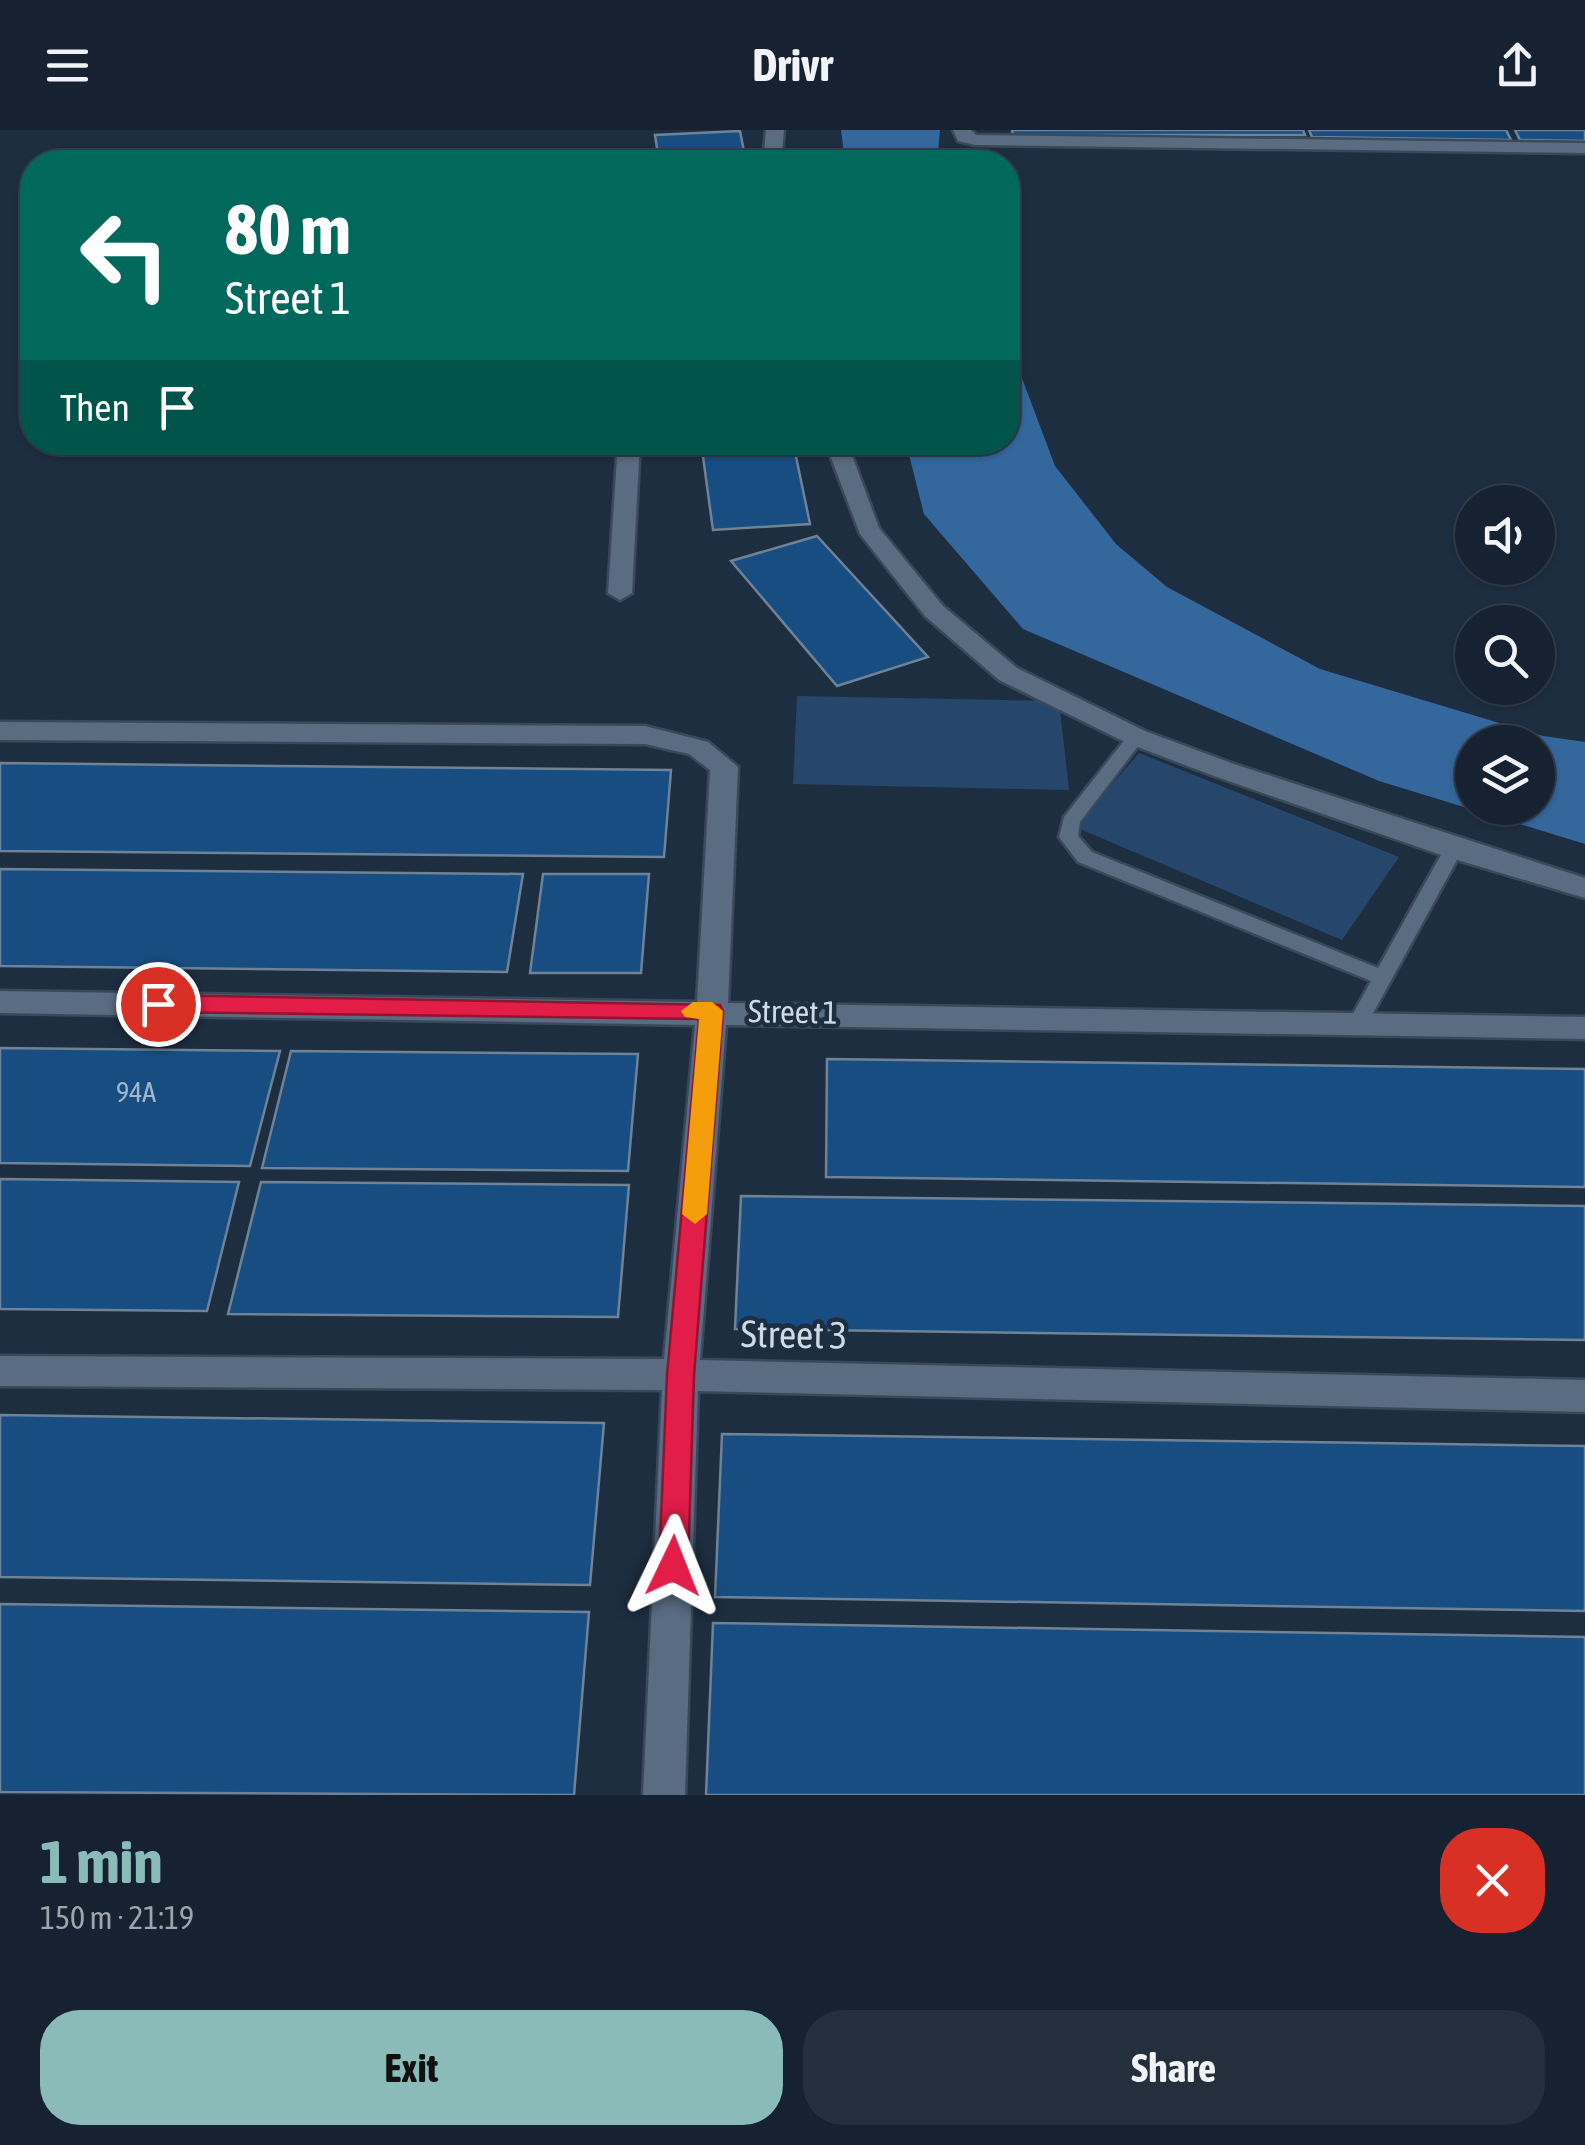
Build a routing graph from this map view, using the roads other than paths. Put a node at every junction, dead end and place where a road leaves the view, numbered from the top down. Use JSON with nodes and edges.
{"nodes":[{"id":1,"x":962,"y":130,"type":"edge"},
{"id":2,"x":1585,"y":148,"type":"edge"},
{"id":3,"x":628,"y":455,"type":"edge"},
{"id":4,"x":841,"y":455,"type":"edge"},
{"id":5,"x":620,"y":593,"type":"dead end"},
{"id":6,"x":0,"y":731,"type":"edge"},
{"id":7,"x":1136,"y":737,"type":"junction"},
{"id":8,"x":1454,"y":849,"type":"junction"},
{"id":9,"x":1585,"y":888,"type":"edge"},
{"id":10,"x":1384,"y":978,"type":"junction"},
{"id":11,"x":0,"y":1002,"type":"edge"},
{"id":12,"x":712,"y":1011,"type":"junction"},
{"id":13,"x":1358,"y":1024,"type":"junction"},
{"id":14,"x":1585,"y":1028,"type":"edge"},
{"id":15,"x":0,"y":1371,"type":"edge"},
{"id":16,"x":681,"y":1375,"type":"junction"},
{"id":17,"x":1585,"y":1396,"type":"edge"},
{"id":18,"x":664,"y":1795,"type":"edge"}],
"edges":[{"from":1,"to":2,"type":"street"},
{"from":3,"to":5,"type":"street"},
{"from":4,"to":7,"type":"street"},
{"from":6,"to":12,"type":"street"},
{"from":7,"to":8,"type":"street"},
{"from":7,"to":10,"type":"lane"},
{"from":8,"to":9,"type":"street"},
{"from":8,"to":10,"type":"lane"},
{"from":10,"to":13,"type":"lane"},
{"from":11,"to":12,"type":"street","name":"Street 1"},
{"from":12,"to":13,"type":"street","name":"Street 1"},
{"from":12,"to":16,"type":"street"},
{"from":13,"to":14,"type":"street","name":"Street 1"},
{"from":15,"to":16,"type":"street","name":"Street 3"},
{"from":16,"to":17,"type":"street","name":"Street 3"},
{"from":16,"to":18,"type":"street"}]}
